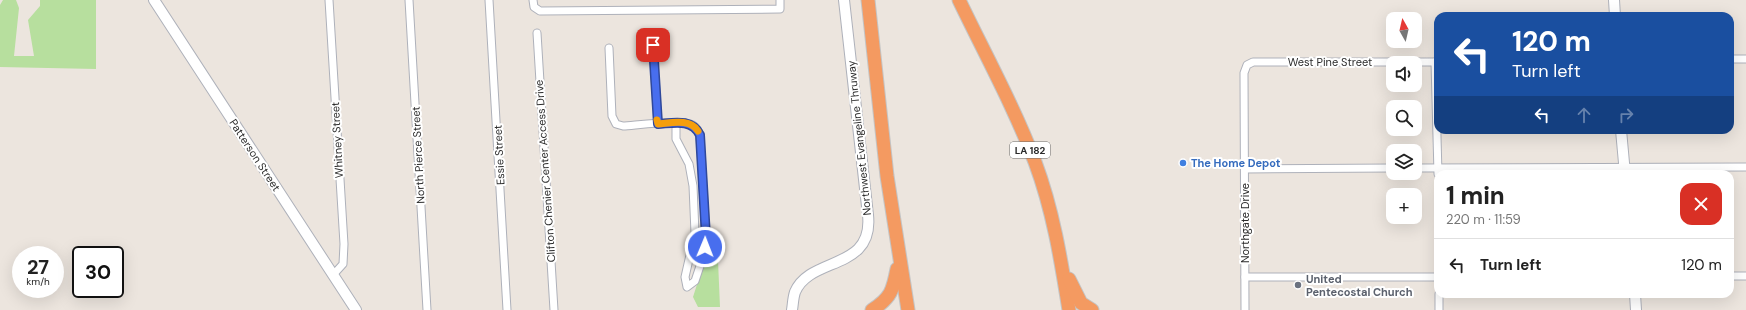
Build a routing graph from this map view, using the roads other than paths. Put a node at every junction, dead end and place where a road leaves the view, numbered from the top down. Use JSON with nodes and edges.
{"nodes":[{"id":1,"x":154,"y":0,"type":"edge"},
{"id":2,"x":329,"y":0,"type":"edge"},
{"id":3,"x":409,"y":0,"type":"edge"},
{"id":4,"x":489,"y":0,"type":"edge"},
{"id":5,"x":533,"y":0,"type":"edge"},
{"id":6,"x":780,"y":0,"type":"edge"},
{"id":7,"x":844,"y":0,"type":"edge"},
{"id":8,"x":868,"y":0,"type":"edge"},
{"id":9,"x":871,"y":0,"type":"edge"},
{"id":10,"x":959,"y":0,"type":"edge"},
{"id":11,"x":1614,"y":0,"type":"edge"},
{"id":12,"x":1615,"y":12,"type":"edge"},
{"id":13,"x":537,"y":33,"type":"dead end"},
{"id":14,"x":653,"y":45,"type":"dead end"},
{"id":15,"x":873,"y":46,"type":"junction"},
{"id":16,"x":609,"y":48,"type":"dead end"},
{"id":17,"x":1734,"y":59,"type":"edge"},
{"id":18,"x":1746,"y":59,"type":"edge"},
{"id":19,"x":1434,"y":62,"type":"edge"},
{"id":20,"x":1247,"y":65,"type":"joint"},
{"id":21,"x":676,"y":123,"type":"junction"},
{"id":22,"x":658,"y":124,"type":"junction"},
{"id":23,"x":1438,"y":134,"type":"edge"},
{"id":24,"x":1621,"y":134,"type":"edge"},
{"id":25,"x":1746,"y":167,"type":"edge"},
{"id":26,"x":1386,"y":168,"type":"edge"},
{"id":27,"x":1245,"y":169,"type":"junction"},
{"id":28,"x":1422,"y":169,"type":"edge"},
{"id":29,"x":1434,"y":170,"type":"edge"},
{"id":30,"x":1438,"y":170,"type":"edge"},
{"id":31,"x":1624,"y":170,"type":"edge"},
{"id":32,"x":1654,"y":170,"type":"edge"},
{"id":33,"x":703,"y":185,"type":"junction"},
{"id":34,"x":693,"y":186,"type":"junction"},
{"id":35,"x":693,"y":244,"type":"junction"},
{"id":36,"x":705,"y":247,"type":"junction"},
{"id":37,"x":1060,"y":258,"type":"junction"},
{"id":38,"x":899,"y":259,"type":"junction"},
{"id":39,"x":333,"y":275,"type":"junction"},
{"id":40,"x":1734,"y":276,"type":"edge"},
{"id":41,"x":1746,"y":276,"type":"edge"},
{"id":42,"x":1245,"y":277,"type":"junction"},
{"id":43,"x":1434,"y":277,"type":"edge"},
{"id":44,"x":1439,"y":298,"type":"edge"},
{"id":45,"x":1635,"y":298,"type":"edge"},
{"id":46,"x":356,"y":310,"type":"edge"},
{"id":47,"x":426,"y":310,"type":"edge"},
{"id":48,"x":507,"y":310,"type":"edge"},
{"id":49,"x":554,"y":310,"type":"edge"},
{"id":50,"x":792,"y":310,"type":"edge"},
{"id":51,"x":872,"y":310,"type":"edge"},
{"id":52,"x":908,"y":310,"type":"edge"},
{"id":53,"x":1069,"y":310,"type":"edge"},
{"id":54,"x":1092,"y":310,"type":"edge"},
{"id":55,"x":1245,"y":310,"type":"edge"},
{"id":56,"x":1439,"y":310,"type":"edge"},
{"id":57,"x":1636,"y":310,"type":"edge"}],
"edges":[{"from":1,"to":39,"type":"street","name":"Patterson Street"},
{"from":2,"to":39,"type":"street","name":"Whitney Street"},
{"from":3,"to":47,"type":"street","name":"North Pierce Street"},
{"from":4,"to":48,"type":"street","name":"Essie Street"},
{"from":5,"to":6,"type":"street"},
{"from":7,"to":50,"type":"street","name":"Northwest Evangeline Thruway"},
{"from":8,"to":15,"type":"highway"},
{"from":9,"to":15,"type":"highway"},
{"from":10,"to":37,"type":"highway","number":"LA 182"},
{"from":11,"to":12,"type":"street"},
{"from":13,"to":49,"type":"street","name":"Clifton Chenier Center Access Drive"},
{"from":14,"to":22,"type":"street"},
{"from":15,"to":38,"type":"highway"},
{"from":16,"to":22,"type":"street"},
{"from":17,"to":18,"type":"street"},
{"from":19,"to":20,"type":"street","name":"West Pine Street"},
{"from":20,"to":27,"type":"street","name":"Northgate Drive"},
{"from":21,"to":22,"type":"street"},
{"from":21,"to":33,"type":"street"},
{"from":21,"to":34,"type":"street"},
{"from":23,"to":30,"type":"street"},
{"from":24,"to":31,"type":"street"},
{"from":25,"to":32,"type":"street"},
{"from":26,"to":27,"type":"street"},
{"from":27,"to":42,"type":"street","name":"Northgate Drive"},
{"from":28,"to":29,"type":"street"},
{"from":33,"to":34,"type":"street"},
{"from":33,"to":36,"type":"street"},
{"from":34,"to":35,"type":"street"},
{"from":35,"to":36,"type":"street"},
{"from":35,"to":36,"type":"street"},
{"from":37,"to":53,"type":"highway","number":"LA 182"},
{"from":37,"to":54,"type":"highway"},
{"from":38,"to":51,"type":"highway"},
{"from":38,"to":52,"type":"highway"},
{"from":39,"to":46,"type":"street","name":"Patterson Street"},
{"from":40,"to":41,"type":"street"},
{"from":42,"to":43,"type":"street"},
{"from":42,"to":55,"type":"street","name":"Northgate Drive"},
{"from":44,"to":56,"type":"street"},
{"from":45,"to":57,"type":"street"}]}
